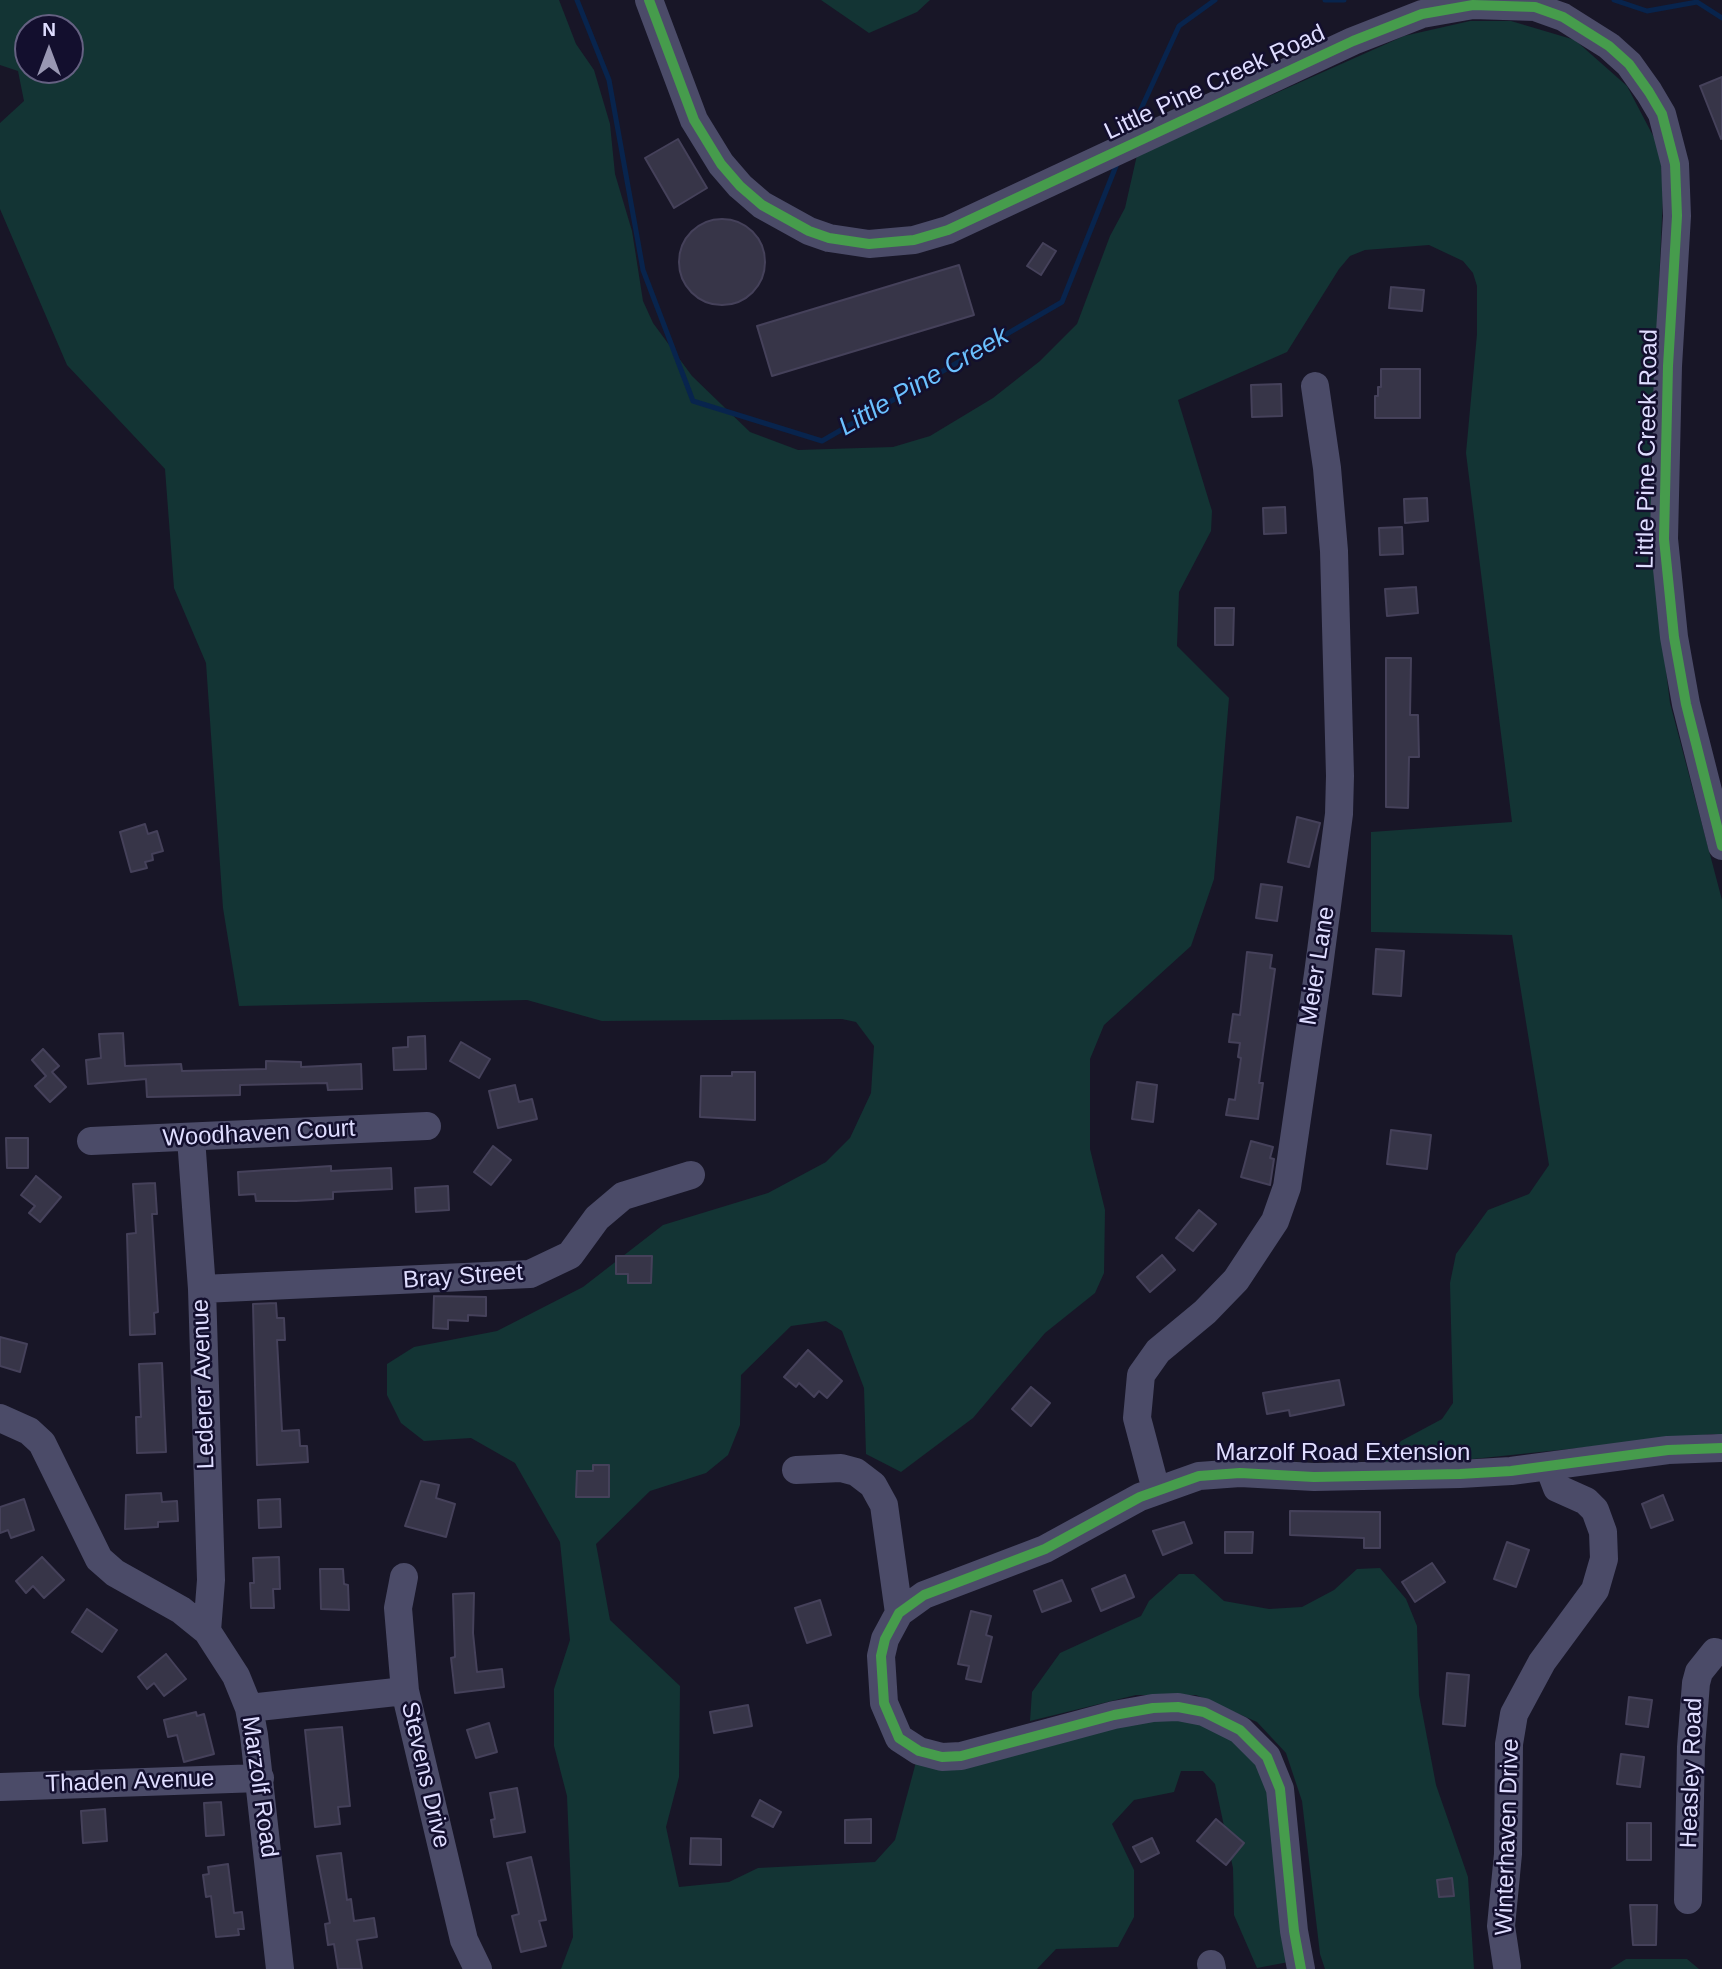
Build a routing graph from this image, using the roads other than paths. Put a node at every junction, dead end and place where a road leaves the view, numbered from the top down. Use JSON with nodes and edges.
{"nodes":[{"id":1,"x":649,"y":0,"type":"edge"},
{"id":2,"x":1315,"y":386,"type":"dead end"},
{"id":3,"x":1722,"y":846,"type":"edge"},
{"id":4,"x":427,"y":1126,"type":"dead end"},
{"id":5,"x":191,"y":1138,"type":"junction"},
{"id":6,"x":91,"y":1141,"type":"dead end"},
{"id":7,"x":691,"y":1175,"type":"dead end"},
{"id":8,"x":201,"y":1289,"type":"junction"},
{"id":9,"x":0,"y":1418,"type":"edge"},
{"id":10,"x":1722,"y":1448,"type":"edge"},
{"id":11,"x":1549,"y":1467,"type":"junction"},
{"id":12,"x":796,"y":1470,"type":"dead end"},
{"id":13,"x":1156,"y":1490,"type":"junction"},
{"id":14,"x":404,"y":1577,"type":"dead end"},
{"id":15,"x":899,"y":1613,"type":"junction"},
{"id":16,"x":207,"y":1631,"type":"junction"},
{"id":17,"x":1720,"y":1653,"type":"edge"},
{"id":18,"x":405,"y":1692,"type":"junction"},
{"id":19,"x":249,"y":1708,"type":"junction"},
{"id":20,"x":260,"y":1778,"type":"junction"},
{"id":21,"x":0,"y":1787,"type":"edge"},
{"id":22,"x":1688,"y":1900,"type":"dead end"},
{"id":23,"x":1507,"y":1966,"type":"dead end"},
{"id":24,"x":280,"y":1969,"type":"edge"},
{"id":25,"x":478,"y":1969,"type":"edge"},
{"id":26,"x":1301,"y":1969,"type":"edge"}],
"edges":[{"from":1,"to":3,"type":"street","name":"Little Pine Creek Road"},
{"from":2,"to":13,"type":"street","name":"Meier Lane"},
{"from":4,"to":5,"type":"street","name":"Woodhaven Court"},
{"from":5,"to":6,"type":"street","name":"Woodhaven Court"},
{"from":5,"to":8,"type":"street","name":"Lederer Avenue"},
{"from":7,"to":8,"type":"street","name":"Bray Street"},
{"from":8,"to":16,"type":"street","name":"Lederer Avenue"},
{"from":9,"to":16,"type":"street","name":"Marzolf Road"},
{"from":10,"to":11,"type":"street","name":"Marzolf Road Extension"},
{"from":11,"to":13,"type":"street","name":"Marzolf Road Extension"},
{"from":11,"to":23,"type":"street","name":"Winterhaven Drive"},
{"from":12,"to":15,"type":"street"},
{"from":13,"to":15,"type":"street","name":"Marzolf Road Extension"},
{"from":14,"to":18,"type":"street","name":"Stevens Drive"},
{"from":15,"to":26,"type":"street"},
{"from":16,"to":19,"type":"street","name":"Marzolf Road"},
{"from":17,"to":22,"type":"street","name":"Heasley Road"},
{"from":18,"to":19,"type":"street"},
{"from":18,"to":25,"type":"street","name":"Stevens Drive"},
{"from":19,"to":20,"type":"street","name":"Marzolf Road"},
{"from":20,"to":21,"type":"street","name":"Thaden Avenue"},
{"from":20,"to":24,"type":"street","name":"Marzolf Road"}]}
